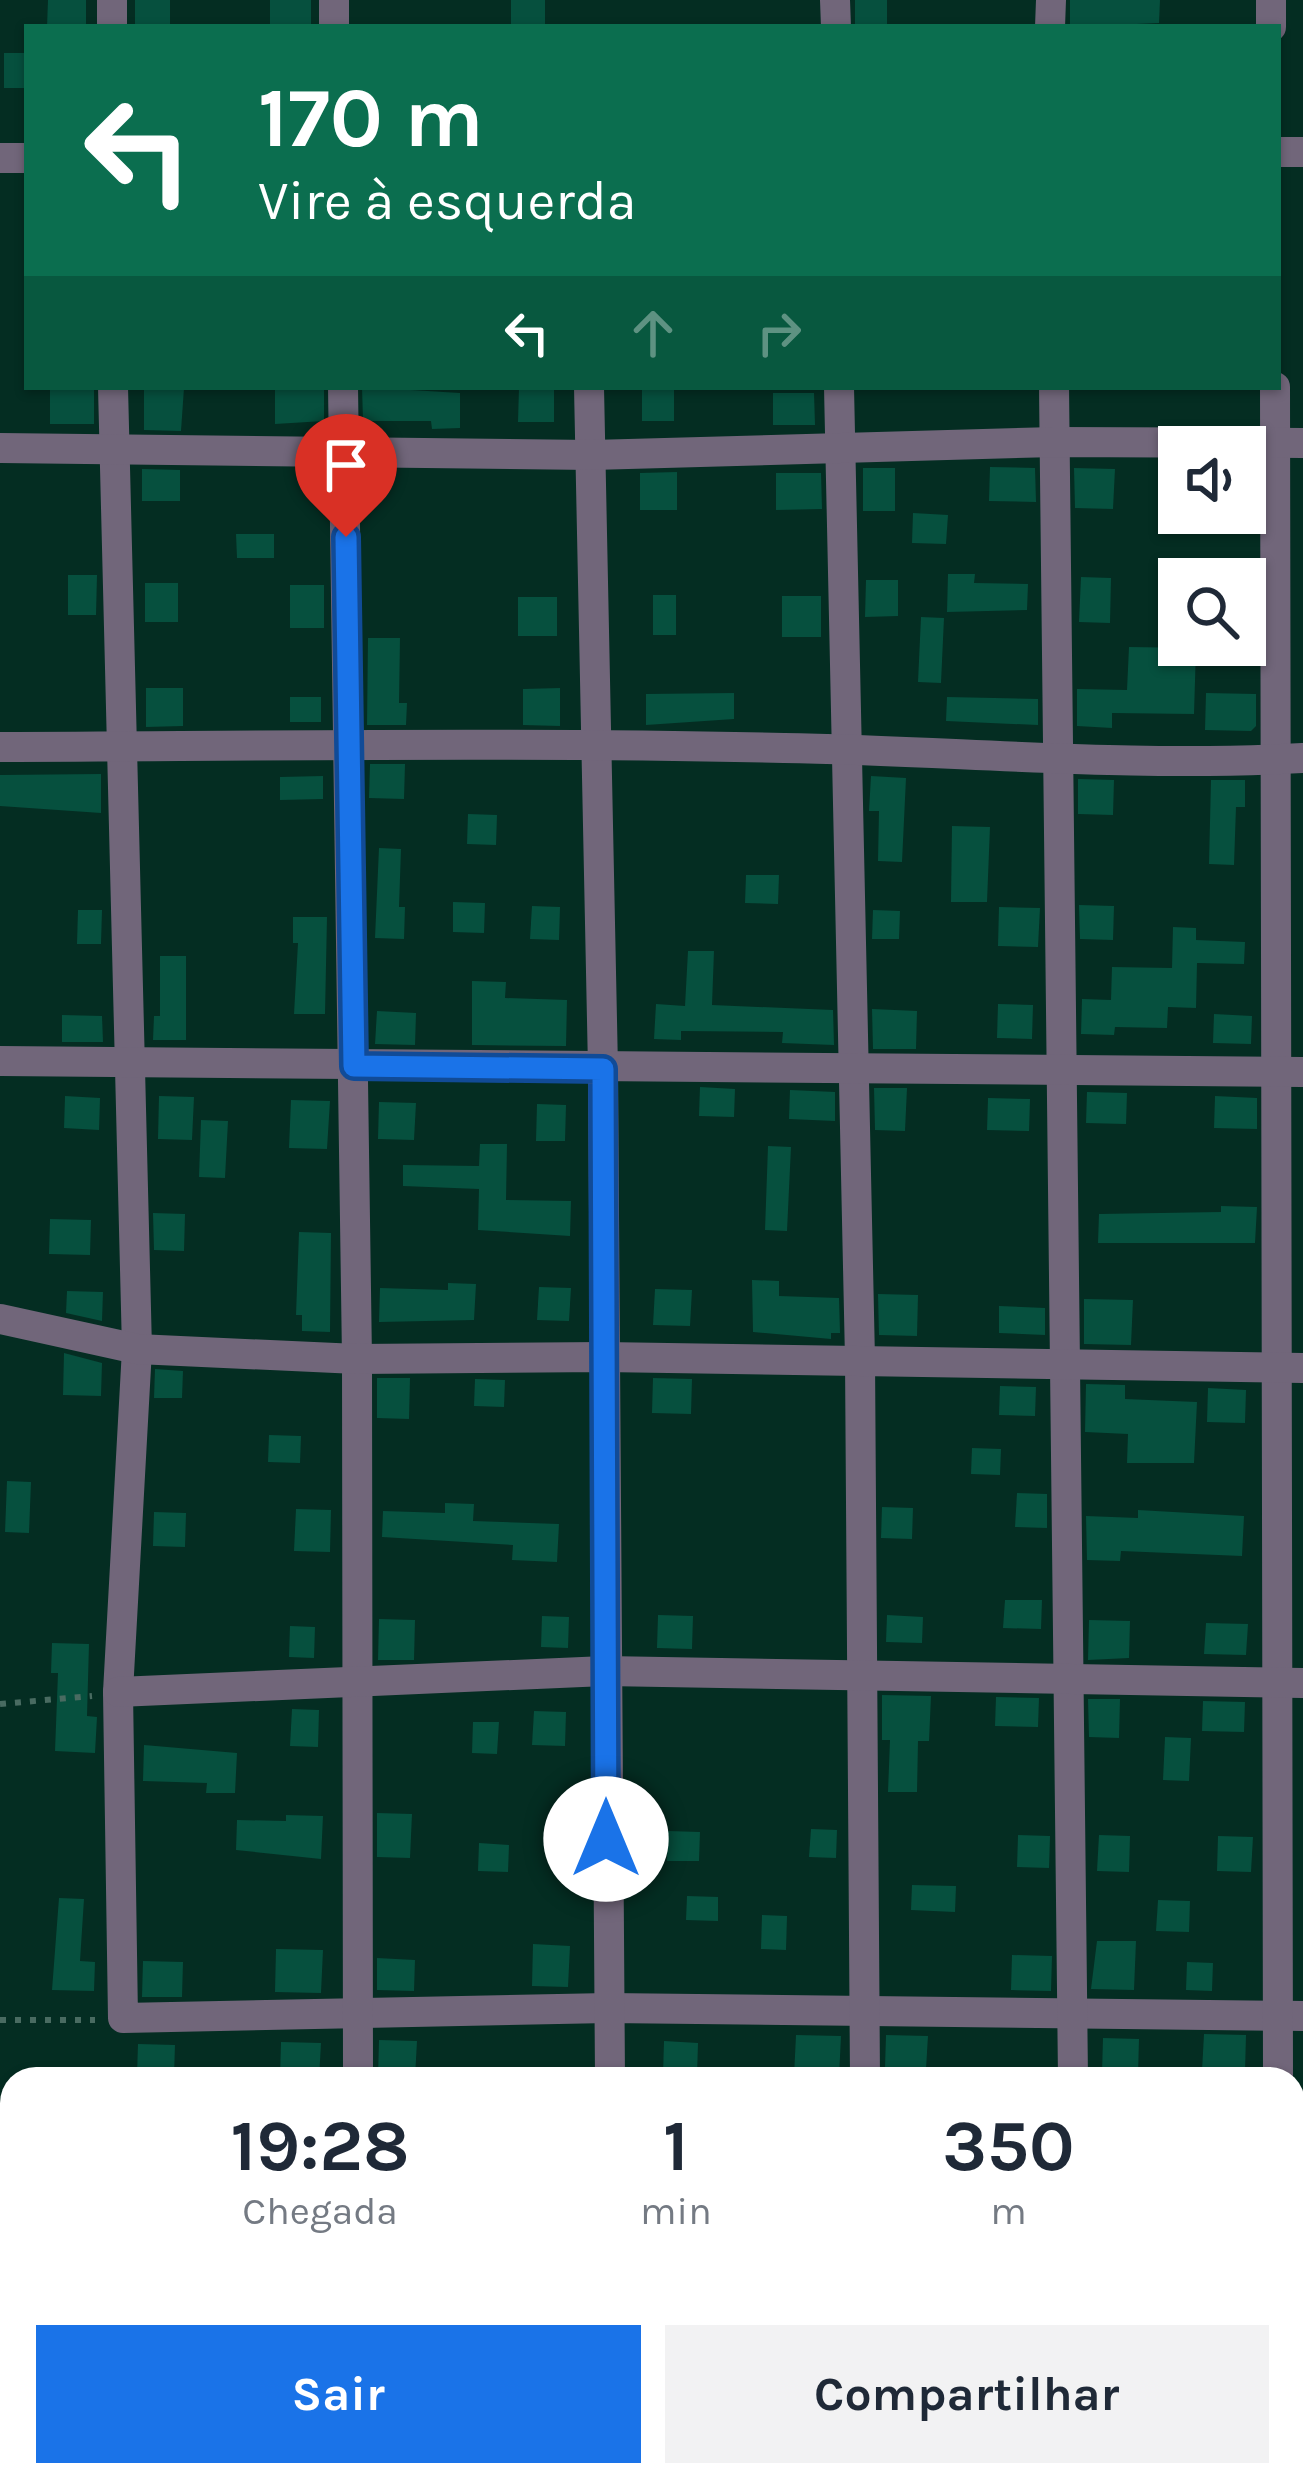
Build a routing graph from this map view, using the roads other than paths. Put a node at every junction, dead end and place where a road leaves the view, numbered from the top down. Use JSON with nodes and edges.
{"nodes":[{"id":1,"x":113,"y":390,"type":"edge"},
{"id":2,"x":343,"y":390,"type":"edge"},
{"id":3,"x":590,"y":390,"type":"edge"},
{"id":4,"x":839,"y":390,"type":"edge"},
{"id":5,"x":1054,"y":390,"type":"edge"},
{"id":6,"x":1276,"y":390,"type":"edge"},
{"id":7,"x":1055,"y":442,"type":"junction"},
{"id":8,"x":1290,"y":443,"type":"edge"},
{"id":9,"x":840,"y":447,"type":"junction"},
{"id":10,"x":0,"y":448,"type":"edge"},
{"id":11,"x":114,"y":449,"type":"junction"},
{"id":12,"x":345,"y":454,"type":"junction"},
{"id":13,"x":592,"y":455,"type":"junction"},
{"id":14,"x":349,"y":744,"type":"junction"},
{"id":15,"x":598,"y":744,"type":"junction"},
{"id":16,"x":0,"y":747,"type":"edge"},
{"id":17,"x":122,"y":747,"type":"junction"},
{"id":18,"x":845,"y":749,"type":"junction"},
{"id":19,"x":1289,"y":758,"type":"edge"},
{"id":20,"x":1062,"y":762,"type":"junction"},
{"id":21,"x":0,"y":1061,"type":"edge"},
{"id":22,"x":133,"y":1062,"type":"junction"},
{"id":23,"x":354,"y":1066,"type":"junction"},
{"id":24,"x":603,"y":1069,"type":"junction"},
{"id":25,"x":853,"y":1072,"type":"junction"},
{"id":26,"x":1291,"y":1072,"type":"edge"},
{"id":27,"x":1063,"y":1073,"type":"junction"},
{"id":28,"x":0,"y":1319,"type":"edge"},
{"id":29,"x":136,"y":1349,"type":"junction"},
{"id":30,"x":604,"y":1357,"type":"junction"},
{"id":31,"x":357,"y":1359,"type":"junction"},
{"id":32,"x":860,"y":1359,"type":"junction"},
{"id":33,"x":1066,"y":1362,"type":"junction"},
{"id":34,"x":1290,"y":1367,"type":"edge"},
{"id":35,"x":604,"y":1671,"type":"junction"},
{"id":36,"x":861,"y":1677,"type":"junction"},
{"id":37,"x":356,"y":1679,"type":"junction"},
{"id":38,"x":1066,"y":1681,"type":"junction"},
{"id":39,"x":1288,"y":1683,"type":"edge"},
{"id":40,"x":118,"y":1692,"type":"junction"},
{"id":41,"x":608,"y":2008,"type":"junction"},
{"id":42,"x":359,"y":2012,"type":"junction"},
{"id":43,"x":1072,"y":2013,"type":"junction"},
{"id":44,"x":864,"y":2014,"type":"junction"},
{"id":45,"x":1291,"y":2015,"type":"edge"},
{"id":46,"x":358,"y":2067,"type":"edge"},
{"id":47,"x":610,"y":2067,"type":"edge"},
{"id":48,"x":865,"y":2067,"type":"edge"},
{"id":49,"x":1072,"y":2067,"type":"edge"},
{"id":50,"x":1280,"y":2067,"type":"edge"}],
"edges":[{"from":1,"to":11,"type":"street"},
{"from":2,"to":12,"type":"street"},
{"from":3,"to":13,"type":"street"},
{"from":4,"to":9,"type":"street"},
{"from":5,"to":7,"type":"street"},
{"from":6,"to":8,"type":"street"},
{"from":7,"to":8,"type":"street"},
{"from":7,"to":9,"type":"street"},
{"from":7,"to":20,"type":"street"},
{"from":8,"to":19,"type":"street"},
{"from":9,"to":13,"type":"street"},
{"from":9,"to":18,"type":"street"},
{"from":10,"to":11,"type":"street"},
{"from":11,"to":12,"type":"street"},
{"from":11,"to":17,"type":"street"},
{"from":12,"to":13,"type":"street"},
{"from":12,"to":14,"type":"street"},
{"from":13,"to":15,"type":"street"},
{"from":14,"to":15,"type":"street"},
{"from":14,"to":17,"type":"street"},
{"from":14,"to":23,"type":"street"},
{"from":15,"to":18,"type":"street"},
{"from":15,"to":24,"type":"street"},
{"from":16,"to":17,"type":"street"},
{"from":17,"to":22,"type":"street"},
{"from":18,"to":20,"type":"street"},
{"from":18,"to":25,"type":"street"},
{"from":19,"to":20,"type":"street"},
{"from":19,"to":26,"type":"street"},
{"from":20,"to":27,"type":"street"},
{"from":21,"to":22,"type":"street"},
{"from":22,"to":23,"type":"street"},
{"from":22,"to":29,"type":"street"},
{"from":23,"to":24,"type":"street"},
{"from":23,"to":31,"type":"street"},
{"from":24,"to":25,"type":"street"},
{"from":24,"to":30,"type":"street"},
{"from":25,"to":27,"type":"street"},
{"from":25,"to":32,"type":"street"},
{"from":26,"to":27,"type":"street"},
{"from":26,"to":34,"type":"street"},
{"from":27,"to":33,"type":"street"},
{"from":28,"to":29,"type":"street"},
{"from":29,"to":31,"type":"street"},
{"from":29,"to":40,"type":"street"},
{"from":30,"to":31,"type":"street"},
{"from":30,"to":32,"type":"street"},
{"from":30,"to":35,"type":"street"},
{"from":31,"to":37,"type":"street"},
{"from":32,"to":33,"type":"street"},
{"from":32,"to":36,"type":"street"},
{"from":33,"to":34,"type":"street"},
{"from":33,"to":38,"type":"street"},
{"from":34,"to":39,"type":"street"},
{"from":35,"to":36,"type":"street"},
{"from":35,"to":37,"type":"street"},
{"from":35,"to":41,"type":"street"},
{"from":36,"to":38,"type":"street"},
{"from":36,"to":44,"type":"street"},
{"from":37,"to":40,"type":"street"},
{"from":37,"to":42,"type":"street"},
{"from":38,"to":39,"type":"street"},
{"from":38,"to":43,"type":"street"},
{"from":39,"to":45,"type":"street"},
{"from":40,"to":42,"type":"street"},
{"from":41,"to":42,"type":"street"},
{"from":41,"to":44,"type":"street"},
{"from":41,"to":47,"type":"street"},
{"from":42,"to":46,"type":"street"},
{"from":43,"to":44,"type":"street"},
{"from":43,"to":45,"type":"street"},
{"from":43,"to":49,"type":"street"},
{"from":44,"to":48,"type":"street"},
{"from":45,"to":50,"type":"street"}]}
